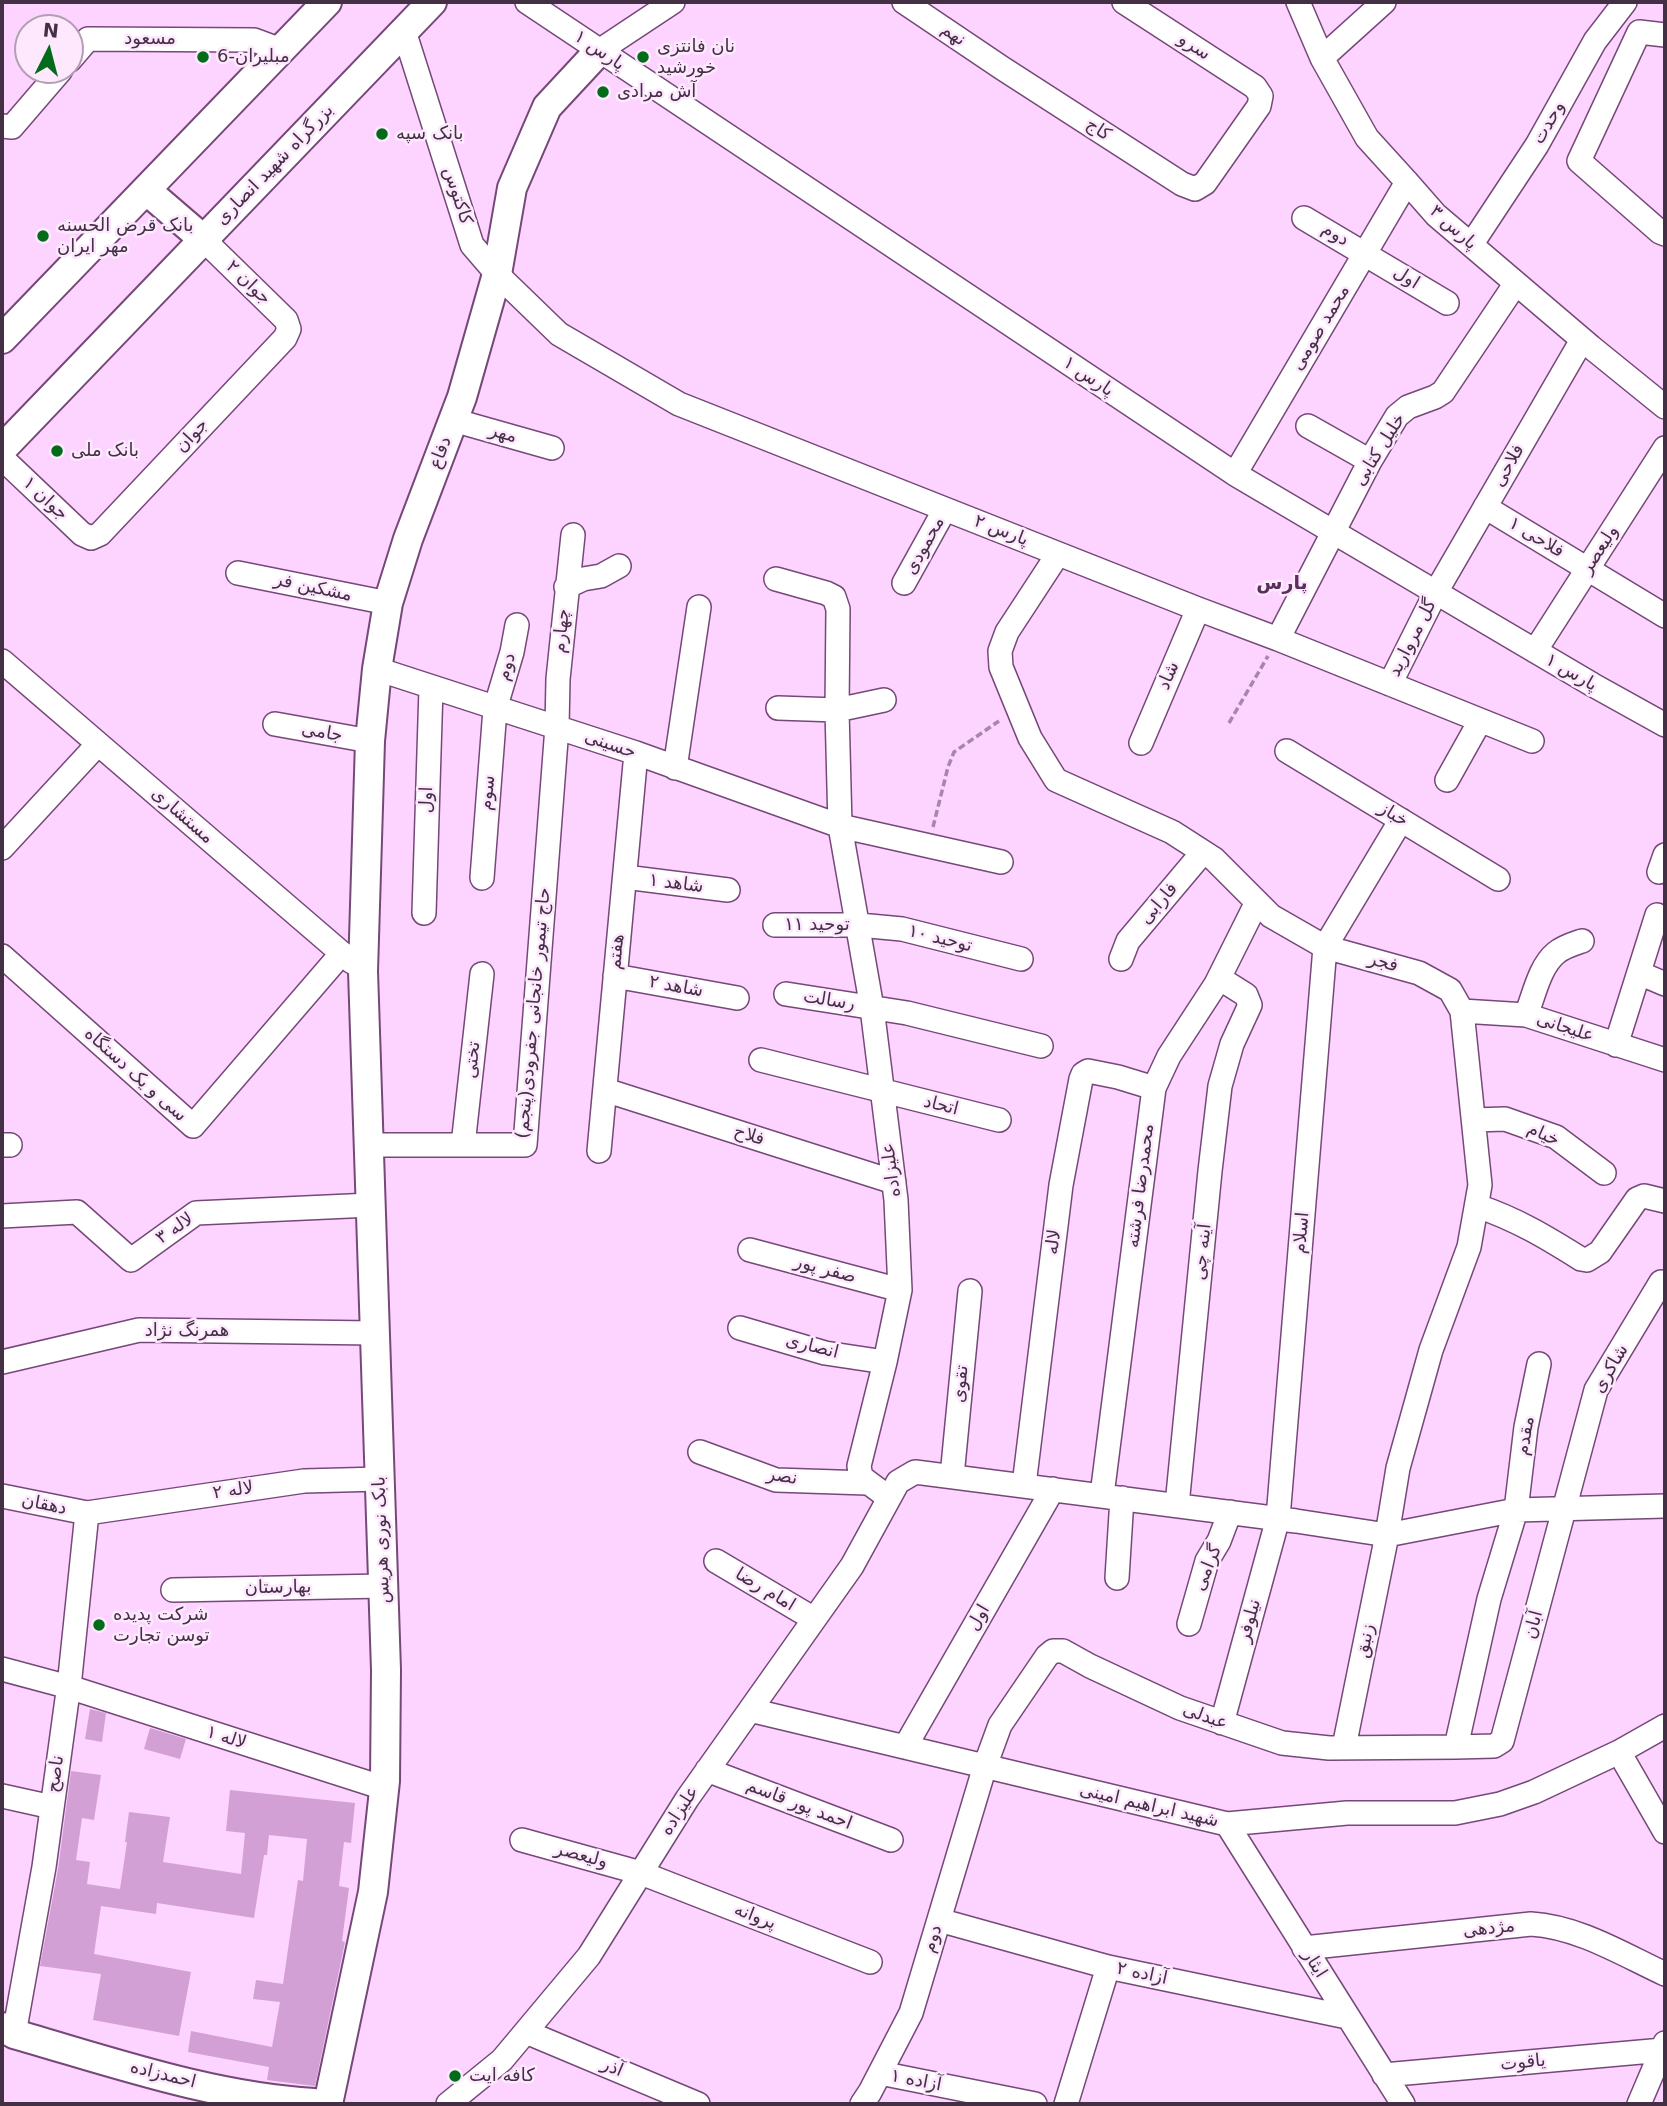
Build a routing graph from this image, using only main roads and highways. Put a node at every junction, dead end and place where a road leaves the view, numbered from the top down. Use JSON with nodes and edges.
{"nodes":[{"id":1,"x":327,"y":2,"type":"edge"},
{"id":2,"x":432,"y":2,"type":"edge"},
{"id":3,"x":599,"y":51,"type":"road end"},
{"id":4,"x":146,"y":190,"type":"junction"},
{"id":5,"x":203,"y":239,"type":"junction"},
{"id":6,"x":2,"y":339,"type":"edge"},
{"id":7,"x":2,"y":449,"type":"edge"},
{"id":8,"x":352,"y":962,"type":"joint"},
{"id":9,"x":6,"y":2032,"type":"edge"},
{"id":10,"x":252,"y":2100,"type":"edge"},
{"id":11,"x":317,"y":2104,"type":"edge"}],
"edges":[{"from":1,"to":4,"type":"main road"},
{"from":2,"to":5,"type":"main road","name":"بزرگراه شهید انصاری"},
{"from":3,"to":8,"type":"main road","name":"دفاع"},
{"from":4,"to":5,"type":"main road"},
{"from":4,"to":6,"type":"main road"},
{"from":5,"to":7,"type":"main road","name":"بزرگراه شهید انصاری"},
{"from":8,"to":11,"type":"main road","name":"بابک نوری هریس"},
{"from":9,"to":10,"type":"main road","name":"احمدزاده"},
{"from":10,"to":11,"type":"main road","name":"احمدزاده"}]}
